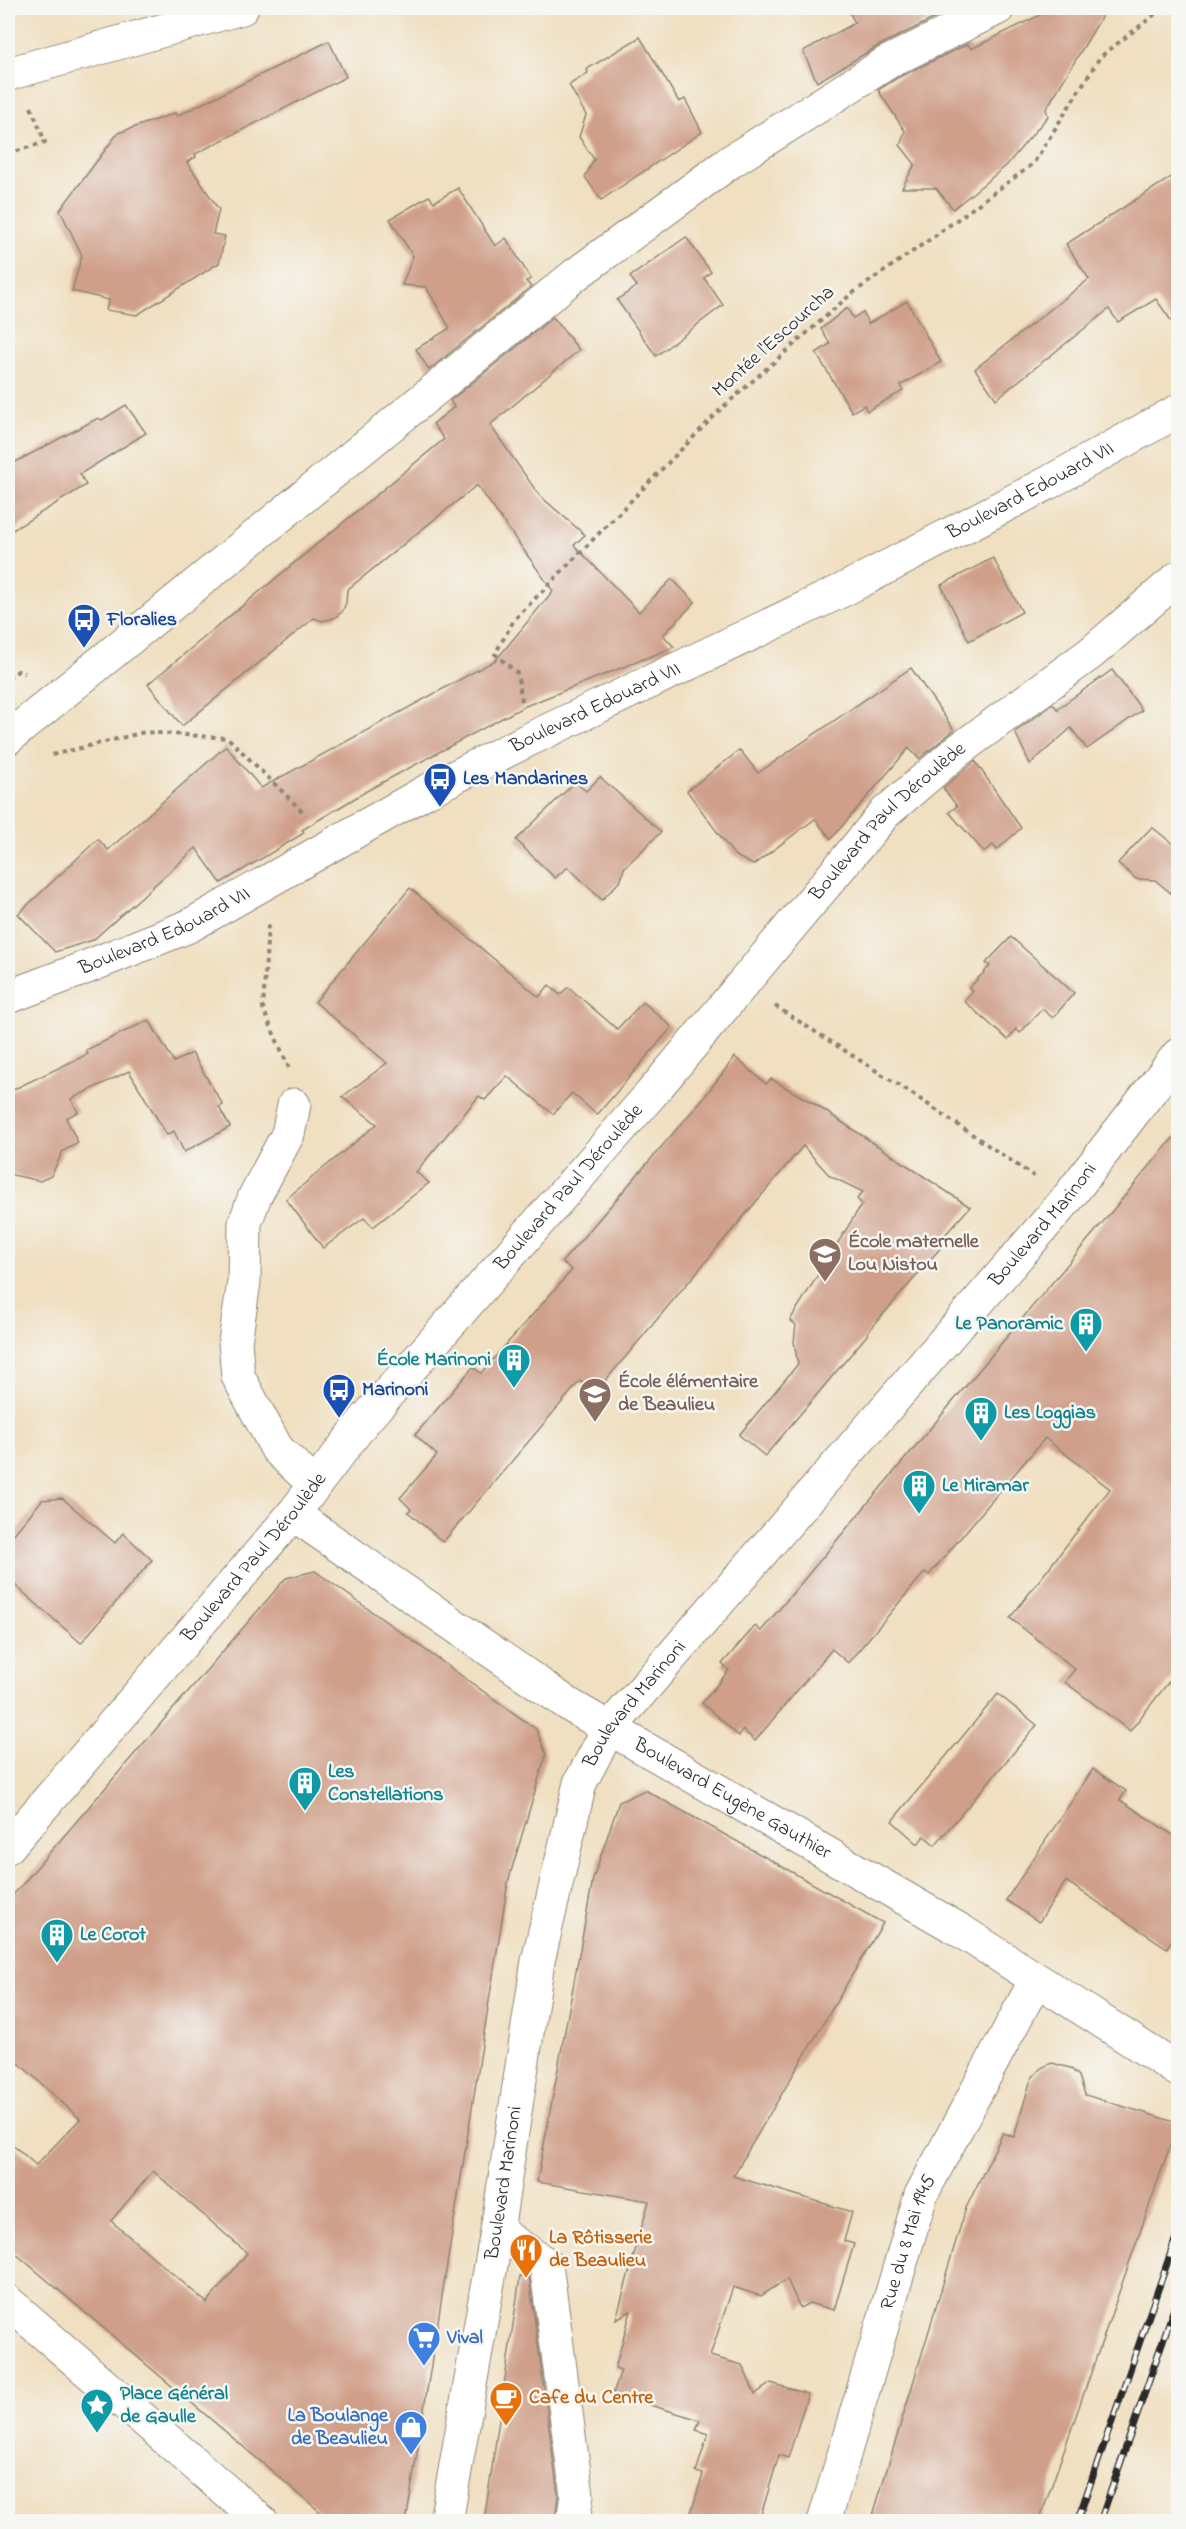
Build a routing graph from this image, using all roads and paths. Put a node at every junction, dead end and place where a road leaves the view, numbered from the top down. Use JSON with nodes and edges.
{"nodes":[{"id":1,"x":242,"y":8,"type":"edge"},
{"id":2,"x":998,"y":8,"type":"edge"},
{"id":3,"x":1159,"y":8,"type":"edge"},
{"id":4,"x":8,"y":74,"type":"edge"},
{"id":5,"x":29,"y":102,"type":"dead end"},
{"id":6,"x":8,"y":154,"type":"edge"},
{"id":7,"x":1179,"y":411,"type":"edge"},
{"id":8,"x":1179,"y":578,"type":"edge"},
{"id":9,"x":18,"y":671,"type":"dead end"},
{"id":10,"x":8,"y":678,"type":"edge"},
{"id":11,"x":8,"y":737,"type":"edge"},
{"id":12,"x":528,"y":740,"type":"junction"},
{"id":13,"x":326,"y":848,"type":"junction"},
{"id":14,"x":268,"y":920,"type":"dead end"},
{"id":15,"x":743,"y":986,"type":"junction"},
{"id":16,"x":8,"y":997,"type":"edge"},
{"id":17,"x":1179,"y":1055,"type":"edge"},
{"id":18,"x":294,"y":1105,"type":"joint"},
{"id":19,"x":1067,"y":1199,"type":"junction"},
{"id":20,"x":314,"y":1484,"type":"junction"},
{"id":21,"x":293,"y":1514,"type":"junction"},
{"id":22,"x":608,"y":1730,"type":"junction"},
{"id":23,"x":8,"y":1847,"type":"edge"},
{"id":24,"x":1036,"y":1980,"type":"junction"},
{"id":25,"x":1179,"y":2070,"type":"edge"},
{"id":26,"x":497,"y":2231,"type":"junction"},
{"id":27,"x":8,"y":2302,"type":"edge"},
{"id":28,"x":262,"y":2522,"type":"edge"},
{"id":29,"x":446,"y":2522,"type":"edge"},
{"id":30,"x":573,"y":2522,"type":"edge"},
{"id":31,"x":824,"y":2522,"type":"edge"}],
"edges":[{"from":1,"to":4,"type":"street"},
{"from":2,"to":11,"type":"street"},
{"from":3,"to":12,"type":"path","name":"Montée l'Escourcha"},
{"from":5,"to":6,"type":"path"},
{"from":7,"to":12,"type":"street","name":"Boulevard Edouard VII"},
{"from":8,"to":15,"type":"street","name":"Boulevard Paul Déroulède"},
{"from":9,"to":10,"type":"path"},
{"from":11,"to":13,"type":"path"},
{"from":12,"to":13,"type":"street","name":"Boulevard Edouard VII"},
{"from":13,"to":16,"type":"street","name":"Boulevard Edouard VII"},
{"from":14,"to":18,"type":"path"},
{"from":15,"to":19,"type":"path"},
{"from":15,"to":20,"type":"street","name":"Boulevard Paul Déroulède"},
{"from":17,"to":19,"type":"street","name":"Boulevard Marinoni"},
{"from":18,"to":20,"type":"street"},
{"from":19,"to":22,"type":"street","name":"Boulevard Marinoni"},
{"from":20,"to":21,"type":"street","name":"Boulevard Paul Déroulède"},
{"from":21,"to":22,"type":"street","name":"Boulevard Eugène Gauthier"},
{"from":21,"to":23,"type":"street","name":"Boulevard Paul Déroulède"},
{"from":22,"to":24,"type":"street","name":"Boulevard Eugène Gauthier"},
{"from":22,"to":26,"type":"street","name":"Boulevard Marinoni"},
{"from":24,"to":25,"type":"street","name":"Boulevard Eugène Gauthier"},
{"from":24,"to":31,"type":"street","name":"Rue du 8 Mai 1945"},
{"from":26,"to":29,"type":"street","name":"Boulevard Marinoni"},
{"from":26,"to":30,"type":"street"},
{"from":27,"to":28,"type":"street"}]}
